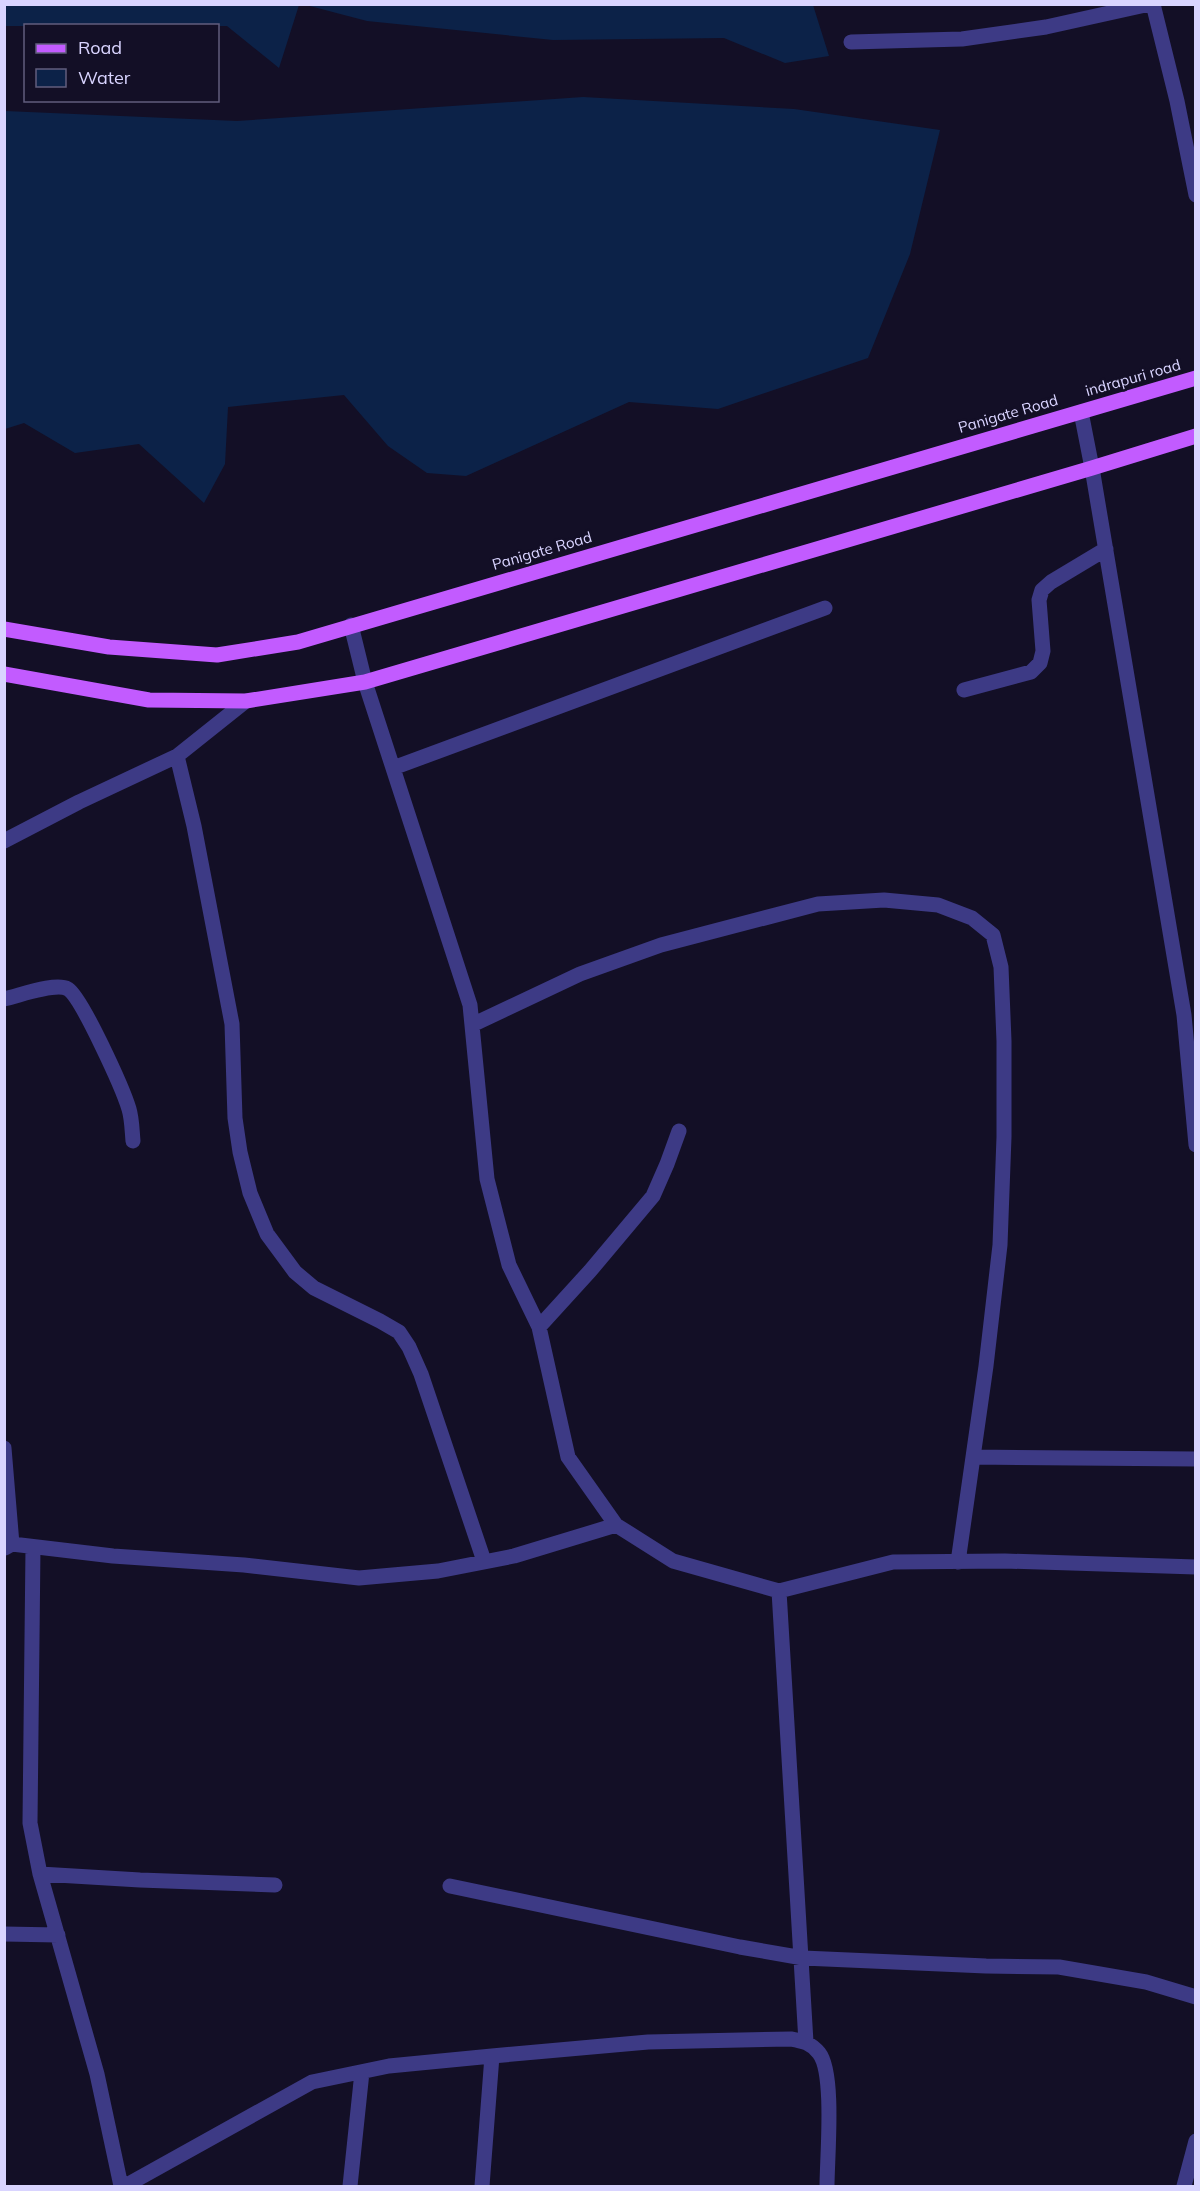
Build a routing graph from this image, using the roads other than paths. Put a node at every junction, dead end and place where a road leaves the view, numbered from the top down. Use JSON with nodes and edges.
{"nodes":[{"id":1,"x":1152,"y":4,"type":"edge"},
{"id":2,"x":850,"y":42,"type":"dead end"},
{"id":3,"x":1196,"y":195,"type":"edge"},
{"id":4,"x":1196,"y":378,"type":"edge"},
{"id":5,"x":1081,"y":412,"type":"junction"},
{"id":6,"x":1196,"y":436,"type":"edge"},
{"id":7,"x":1092,"y":468,"type":"junction"},
{"id":8,"x":1106,"y":549,"type":"junction"},
{"id":9,"x":825,"y":608,"type":"dead end"},
{"id":10,"x":351,"y":625,"type":"junction"},
{"id":11,"x":4,"y":629,"type":"edge"},
{"id":12,"x":4,"y":674,"type":"edge"},
{"id":13,"x":365,"y":682,"type":"junction"},
{"id":14,"x":964,"y":690,"type":"dead end"},
{"id":15,"x":246,"y":701,"type":"junction"},
{"id":16,"x":177,"y":756,"type":"junction"},
{"id":17,"x":393,"y":768,"type":"junction"},
{"id":18,"x":4,"y":841,"type":"edge"},
{"id":19,"x":4,"y":999,"type":"edge"},
{"id":20,"x":472,"y":1025,"type":"junction"},
{"id":21,"x":1193,"y":1092,"type":"edge"},
{"id":22,"x":679,"y":1131,"type":"dead end"},
{"id":23,"x":134,"y":1141,"type":"dead end"},
{"id":24,"x":1196,"y":1145,"type":"edge"},
{"id":25,"x":539,"y":1327,"type":"junction"},
{"id":26,"x":4,"y":1448,"type":"edge"},
{"id":27,"x":973,"y":1457,"type":"junction"},
{"id":28,"x":1196,"y":1459,"type":"edge"},
{"id":29,"x":616,"y":1525,"type":"junction"},
{"id":30,"x":8,"y":1546,"type":"edge"},
{"id":31,"x":33,"y":1547,"type":"junction"},
{"id":32,"x":484,"y":1561,"type":"junction"},
{"id":33,"x":958,"y":1562,"type":"junction"},
{"id":34,"x":1196,"y":1567,"type":"edge"},
{"id":35,"x":778,"y":1591,"type":"junction"},
{"id":36,"x":40,"y":1874,"type":"junction"},
{"id":37,"x":275,"y":1885,"type":"dead end"},
{"id":38,"x":450,"y":1886,"type":"dead end"},
{"id":39,"x":4,"y":1934,"type":"edge"},
{"id":40,"x":58,"y":1935,"type":"junction"},
{"id":41,"x":803,"y":1958,"type":"junction"},
{"id":42,"x":1196,"y":1996,"type":"edge"},
{"id":43,"x":806,"y":2042,"type":"junction"},
{"id":44,"x":492,"y":2056,"type":"junction"},
{"id":45,"x":362,"y":2072,"type":"junction"},
{"id":46,"x":1196,"y":2141,"type":"edge"},
{"id":47,"x":123,"y":2187,"type":"edge"},
{"id":48,"x":350,"y":2187,"type":"edge"},
{"id":49,"x":482,"y":2187,"type":"edge"},
{"id":50,"x":827,"y":2187,"type":"edge"},
{"id":51,"x":1184,"y":2187,"type":"edge"}],
"edges":[{"from":1,"to":2,"type":"street"},
{"from":1,"to":3,"type":"street"},
{"from":4,"to":5,"type":"main road","name":"indrapuri road"},
{"from":5,"to":7,"type":"street"},
{"from":5,"to":10,"type":"main road","name":"Panigate Road"},
{"from":6,"to":7,"type":"main road"},
{"from":7,"to":8,"type":"street"},
{"from":7,"to":13,"type":"main road"},
{"from":8,"to":14,"type":"street"},
{"from":8,"to":21,"type":"street"},
{"from":9,"to":17,"type":"street"},
{"from":10,"to":11,"type":"main road","name":"Panigate Road"},
{"from":10,"to":13,"type":"street"},
{"from":12,"to":15,"type":"main road"},
{"from":13,"to":15,"type":"main road"},
{"from":13,"to":17,"type":"street"},
{"from":15,"to":16,"type":"street"},
{"from":16,"to":18,"type":"street"},
{"from":16,"to":32,"type":"street"},
{"from":17,"to":20,"type":"street"},
{"from":19,"to":23,"type":"street"},
{"from":20,"to":25,"type":"street"},
{"from":20,"to":27,"type":"street"},
{"from":21,"to":24,"type":"street"},
{"from":22,"to":25,"type":"street"},
{"from":25,"to":29,"type":"street"},
{"from":26,"to":30,"type":"street"},
{"from":27,"to":28,"type":"street"},
{"from":27,"to":33,"type":"street"},
{"from":29,"to":32,"type":"street"},
{"from":29,"to":35,"type":"street"},
{"from":30,"to":31,"type":"street"},
{"from":31,"to":32,"type":"street"},
{"from":31,"to":36,"type":"street"},
{"from":33,"to":34,"type":"street"},
{"from":33,"to":35,"type":"street"},
{"from":35,"to":41,"type":"street"},
{"from":36,"to":37,"type":"street"},
{"from":36,"to":40,"type":"street"},
{"from":38,"to":41,"type":"street"},
{"from":39,"to":40,"type":"street"},
{"from":40,"to":47,"type":"street"},
{"from":41,"to":42,"type":"street"},
{"from":41,"to":43,"type":"street"},
{"from":43,"to":44,"type":"street"},
{"from":43,"to":50,"type":"street"},
{"from":44,"to":45,"type":"street"},
{"from":44,"to":49,"type":"street"},
{"from":45,"to":47,"type":"street"},
{"from":45,"to":48,"type":"street"},
{"from":46,"to":51,"type":"street"}]}
